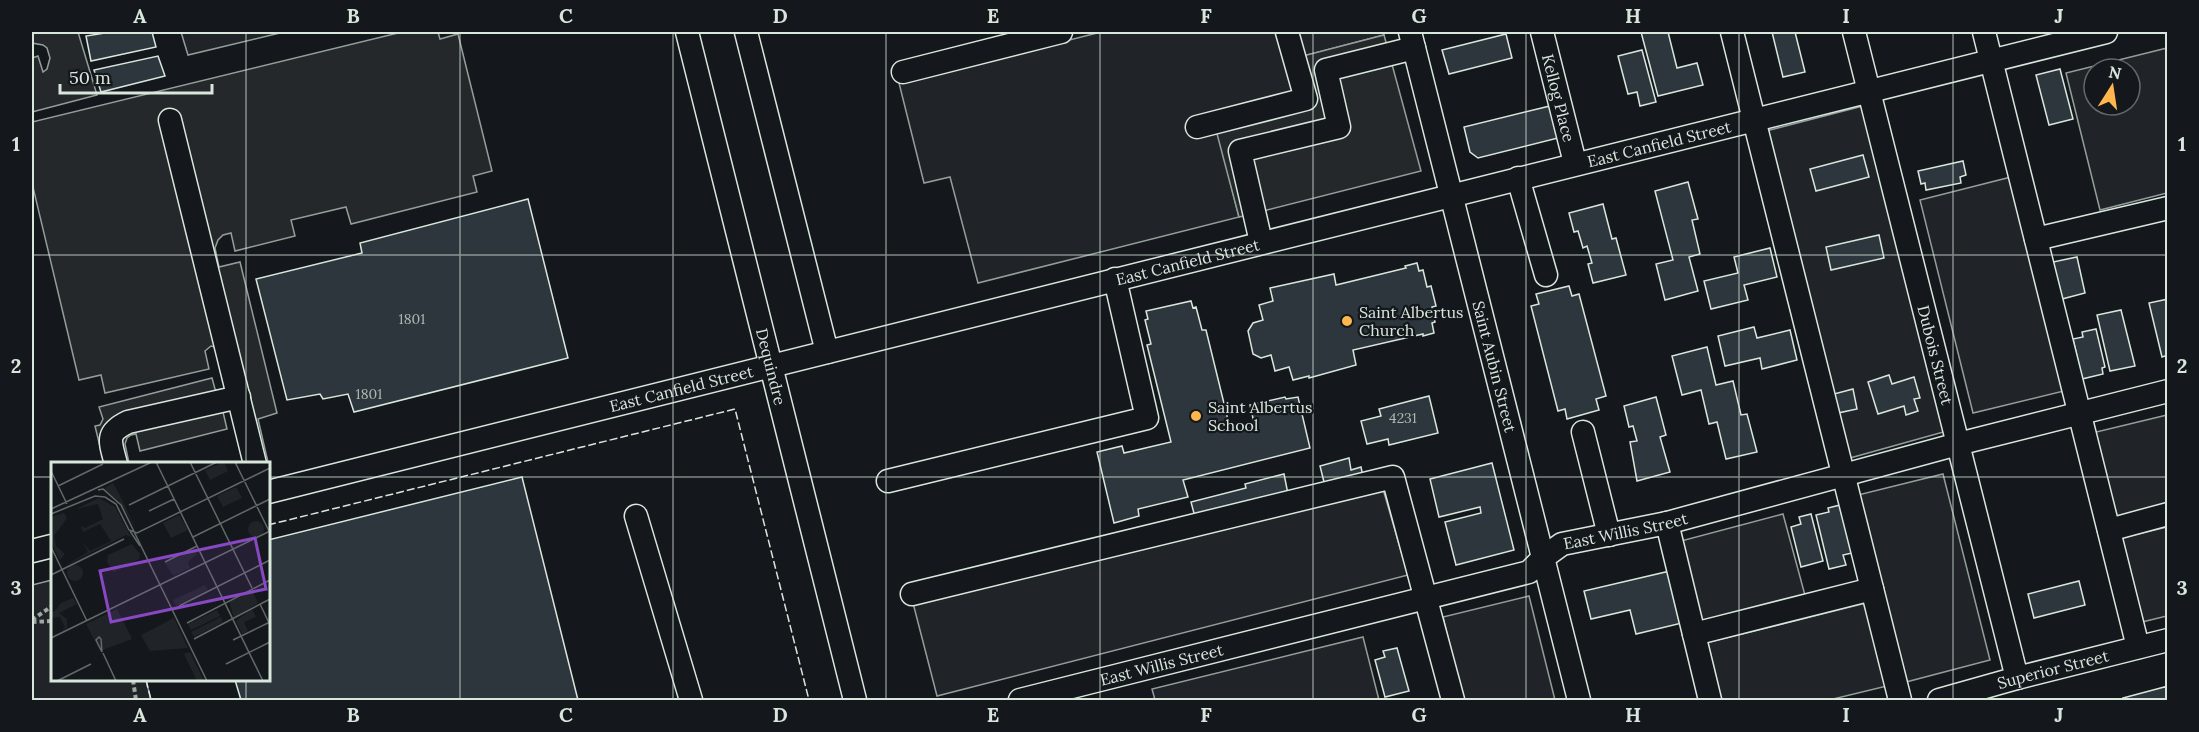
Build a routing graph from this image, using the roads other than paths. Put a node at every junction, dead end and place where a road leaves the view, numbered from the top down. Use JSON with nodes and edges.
{"nodes":[{"id":1,"x":687,"y":32,"type":"edge"},
{"id":2,"x":747,"y":32,"type":"edge"},
{"id":3,"x":1061,"y":32,"type":"edge"},
{"id":4,"x":1287,"y":32,"type":"edge"},
{"id":5,"x":1542,"y":32,"type":"edge"},
{"id":6,"x":1732,"y":32,"type":"edge"},
{"id":7,"x":1854,"y":32,"type":"edge"},
{"id":8,"x":1984,"y":32,"type":"edge"},
{"id":9,"x":2106,"y":32,"type":"edge"},
{"id":10,"x":1412,"y":40,"type":"edge"},
{"id":11,"x":1990,"y":60,"type":"junction"},
{"id":12,"x":903,"y":72,"type":"dead end"},
{"id":13,"x":1869,"y":90,"type":"junction"},
{"id":14,"x":1754,"y":118,"type":"junction"},
{"id":15,"x":170,"y":120,"type":"dead end"},
{"id":16,"x":1197,"y":127,"type":"dead end"},
{"id":17,"x":1575,"y":163,"type":"junction"},
{"id":18,"x":1518,"y":178,"type":"junction"},
{"id":19,"x":1451,"y":195,"type":"junction"},
{"id":20,"x":2168,"y":208,"type":"edge"},
{"id":21,"x":2036,"y":239,"type":"junction"},
{"id":22,"x":1261,"y":242,"type":"junction"},
{"id":23,"x":1546,"y":275,"type":"dead end"},
{"id":24,"x":1115,"y":279,"type":"junction"},
{"id":25,"x":828,"y":352,"type":"junction"},
{"id":26,"x":770,"y":366,"type":"junction"},
{"id":27,"x":2168,"y":391,"type":"edge"},
{"id":28,"x":239,"y":397,"type":"junction"},
{"id":29,"x":2079,"y":413,"type":"junction"},
{"id":30,"x":1583,"y":432,"type":"dead end"},
{"id":31,"x":1958,"y":444,"type":"junction"},
{"id":32,"x":115,"y":462,"type":"edge"},
{"id":33,"x":255,"y":462,"type":"edge"},
{"id":34,"x":1844,"y":475,"type":"junction"},
{"id":35,"x":888,"y":481,"type":"dead end"},
{"id":36,"x":270,"y":491,"type":"edge"},
{"id":37,"x":2168,"y":514,"type":"edge"},
{"id":38,"x":636,"y":516,"type":"dead end"},
{"id":39,"x":1667,"y":523,"type":"junction"},
{"id":40,"x":2109,"y":530,"type":"junction"},
{"id":41,"x":1609,"y":535,"type":"junction"},
{"id":42,"x":51,"y":546,"type":"edge"},
{"id":43,"x":32,"y":551,"type":"edge"},
{"id":44,"x":1544,"y":557,"type":"junction"},
{"id":45,"x":1872,"y":589,"type":"junction"},
{"id":46,"x":912,"y":594,"type":"dead end"},
{"id":47,"x":1426,"y":597,"type":"junction"},
{"id":48,"x":1694,"y":634,"type":"junction"},
{"id":49,"x":2168,"y":640,"type":"edge"},
{"id":50,"x":2138,"y":648,"type":"junction"},
{"id":51,"x":2017,"y":678,"type":"junction"},
{"id":52,"x":1066,"y":694,"type":"edge"},
{"id":53,"x":691,"y":700,"type":"edge"},
{"id":54,"x":855,"y":700,"type":"edge"},
{"id":55,"x":1020,"y":700,"type":"edge"},
{"id":56,"x":1453,"y":700,"type":"edge"},
{"id":57,"x":1579,"y":700,"type":"edge"},
{"id":58,"x":1710,"y":700,"type":"edge"},
{"id":59,"x":1900,"y":700,"type":"edge"},
{"id":60,"x":1939,"y":700,"type":"edge"}],
"edges":[{"from":1,"to":26,"type":"street","name":"Dequindre"},
{"from":2,"to":25,"type":"street"},
{"from":3,"to":12,"type":"street"},
{"from":4,"to":16,"type":"street"},
{"from":5,"to":17,"type":"street","name":"Kellog Place"},
{"from":6,"to":14,"type":"street"},
{"from":7,"to":13,"type":"street","name":"Dubois Street"},
{"from":8,"to":11,"type":"street"},
{"from":9,"to":11,"type":"street","name":"East Canfield Street"},
{"from":10,"to":19,"type":"street","name":"Saint Aubin Street"},
{"from":10,"to":22,"type":"street"},
{"from":11,"to":13,"type":"street","name":"East Canfield Street"},
{"from":11,"to":21,"type":"street"},
{"from":13,"to":14,"type":"street","name":"East Canfield Street"},
{"from":13,"to":31,"type":"street","name":"Dubois Street"},
{"from":14,"to":17,"type":"street","name":"East Canfield Street"},
{"from":14,"to":34,"type":"street"},
{"from":15,"to":28,"type":"street"},
{"from":17,"to":18,"type":"street","name":"East Canfield Street"},
{"from":18,"to":19,"type":"street","name":"East Canfield Street"},
{"from":18,"to":23,"type":"street"},
{"from":19,"to":22,"type":"street","name":"East Canfield Street"},
{"from":19,"to":44,"type":"street","name":"Saint Aubin Street"},
{"from":20,"to":21,"type":"street"},
{"from":21,"to":29,"type":"street"},
{"from":22,"to":24,"type":"street","name":"East Canfield Street"},
{"from":24,"to":25,"type":"street","name":"East Canfield Street"},
{"from":24,"to":35,"type":"street"},
{"from":25,"to":26,"type":"street","name":"East Canfield Street"},
{"from":26,"to":36,"type":"street","name":"East Canfield Street"},
{"from":26,"to":54,"type":"street","name":"Dequindre"},
{"from":27,"to":29,"type":"street","name":"East Willis Street"},
{"from":28,"to":32,"type":"street"},
{"from":28,"to":33,"type":"street"},
{"from":29,"to":31,"type":"street","name":"East Willis Street"},
{"from":29,"to":40,"type":"street"},
{"from":30,"to":41,"type":"street"},
{"from":31,"to":34,"type":"street","name":"East Willis Street"},
{"from":31,"to":51,"type":"street","name":"Dubois Street"},
{"from":34,"to":39,"type":"street","name":"East Willis Street"},
{"from":34,"to":45,"type":"street"},
{"from":37,"to":40,"type":"street"},
{"from":38,"to":53,"type":"street"},
{"from":39,"to":41,"type":"street","name":"East Willis Street"},
{"from":39,"to":48,"type":"street"},
{"from":40,"to":50,"type":"street"},
{"from":41,"to":44,"type":"street","name":"East Willis Street"},
{"from":42,"to":43,"type":"street"},
{"from":44,"to":47,"type":"street","name":"East Willis Street"},
{"from":44,"to":57,"type":"street","name":"Saint Aubin Street"},
{"from":45,"to":48,"type":"street"},
{"from":45,"to":59,"type":"street"},
{"from":46,"to":47,"type":"street"},
{"from":47,"to":52,"type":"street","name":"East Willis Street"},
{"from":47,"to":56,"type":"street"},
{"from":48,"to":58,"type":"street"},
{"from":49,"to":50,"type":"street","name":"Superior Street"},
{"from":50,"to":51,"type":"street","name":"Superior Street"},
{"from":51,"to":60,"type":"street","name":"Superior Street"},
{"from":52,"to":55,"type":"street","name":"East Willis Street"}]}
